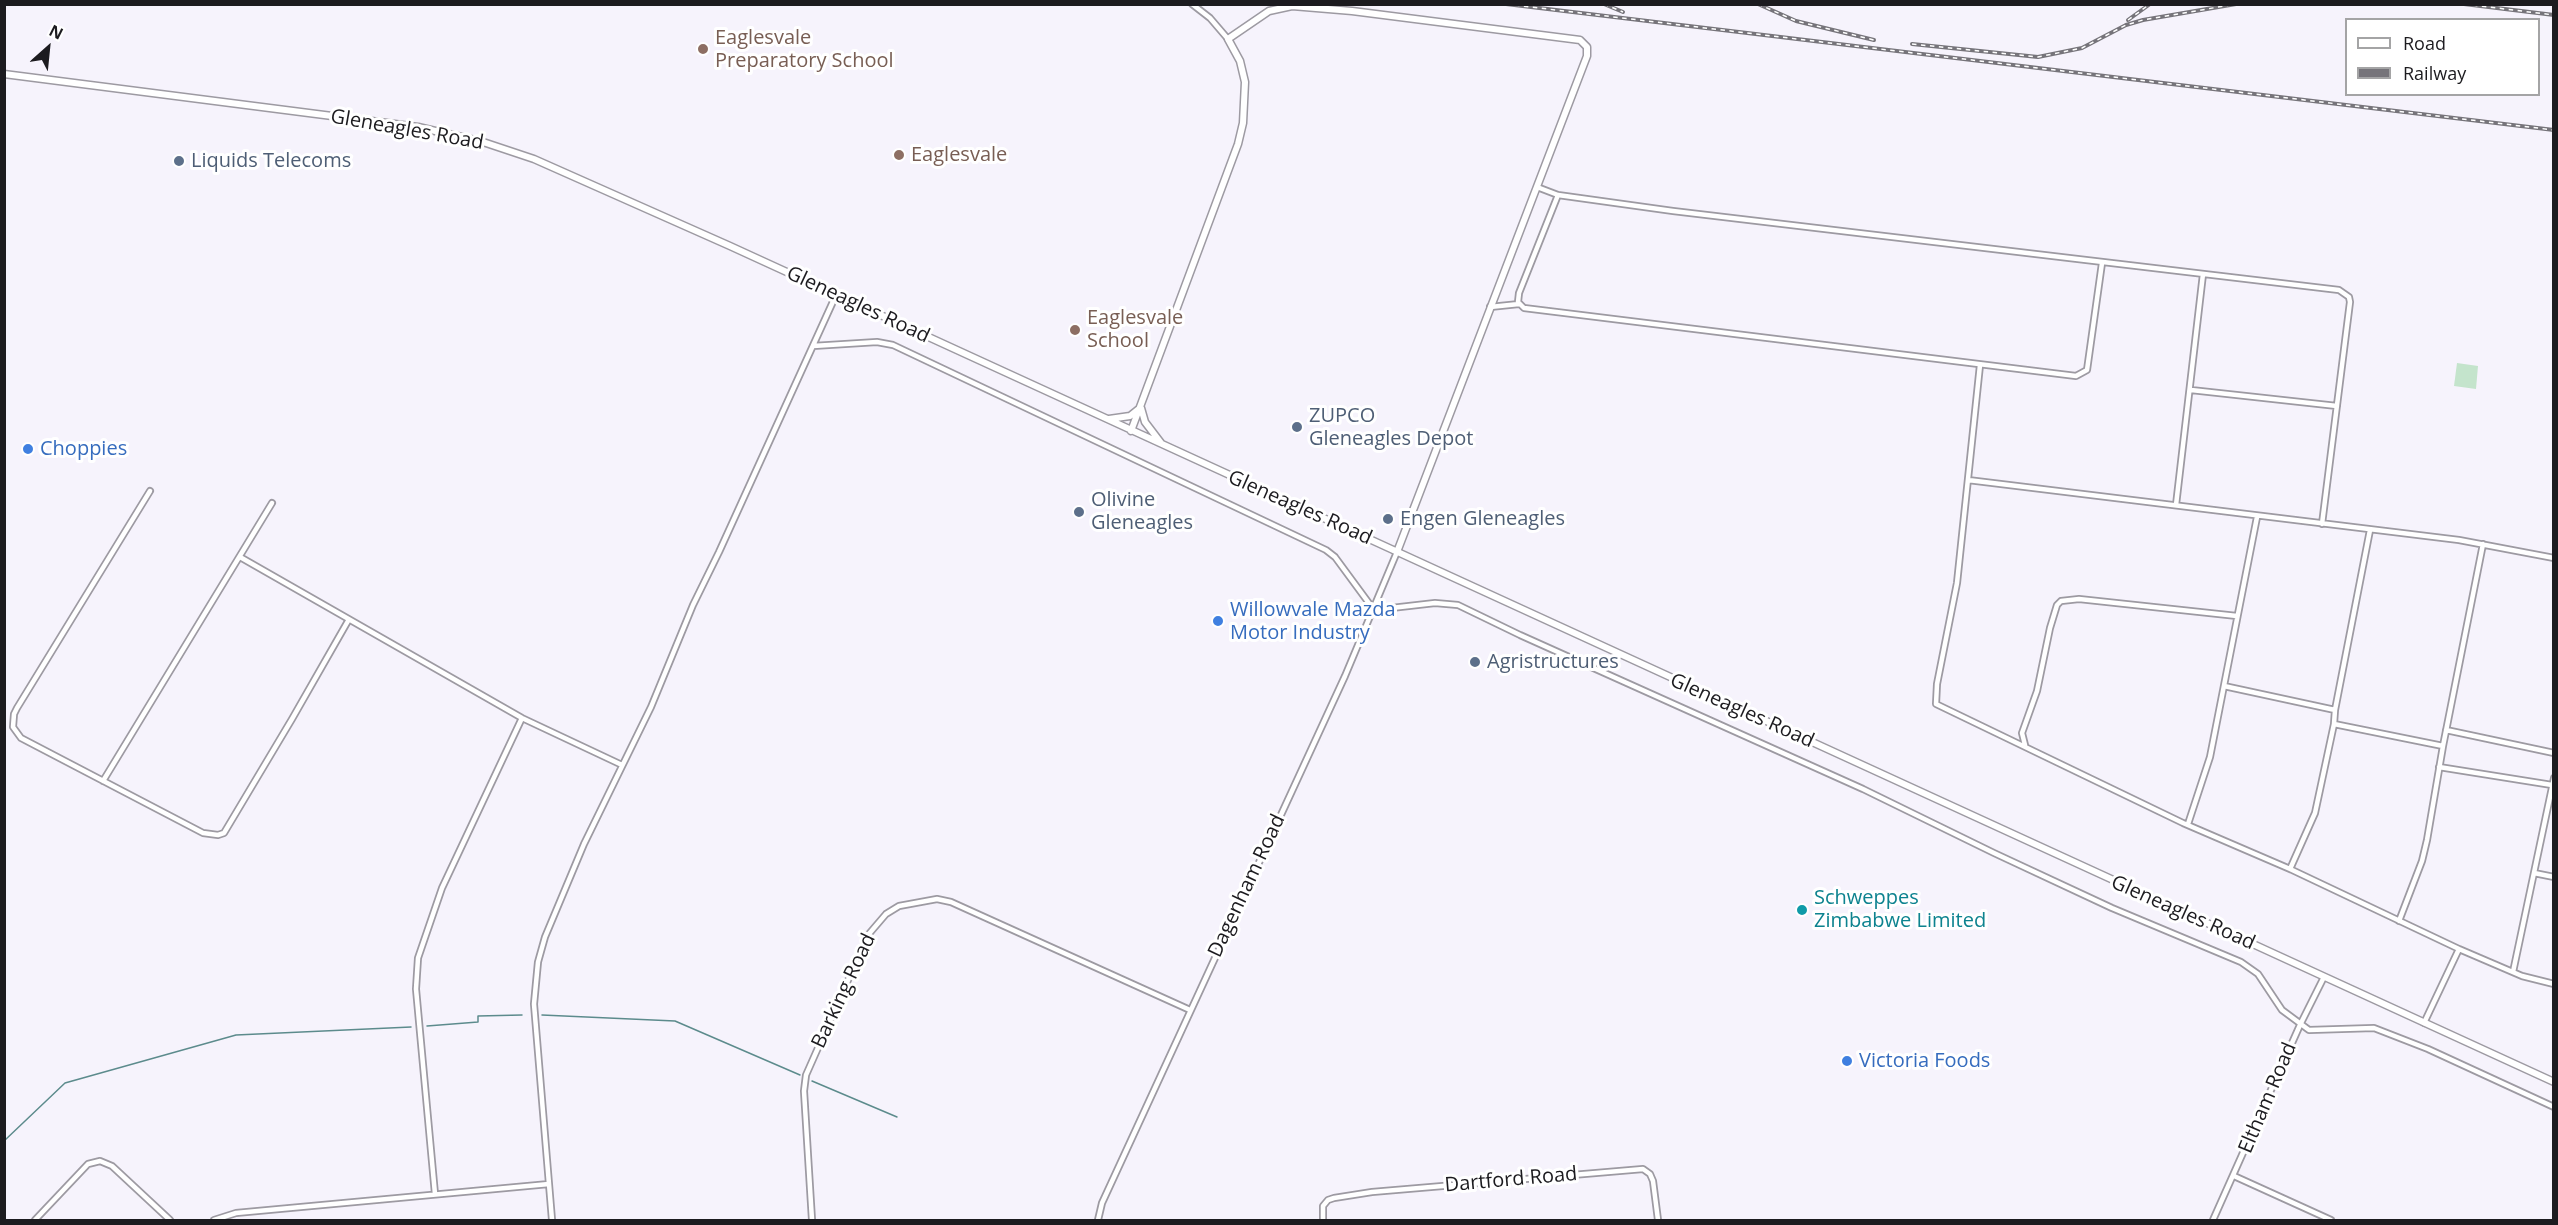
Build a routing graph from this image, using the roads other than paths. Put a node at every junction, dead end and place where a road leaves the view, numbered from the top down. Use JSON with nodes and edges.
{"nodes":[{"id":1,"x":1192,"y":4,"type":"edge"},
{"id":2,"x":1353,"y":8,"type":"edge"},
{"id":3,"x":1228,"y":39,"type":"junction"},
{"id":4,"x":4,"y":74,"type":"edge"},
{"id":5,"x":1537,"y":187,"type":"junction"},
{"id":6,"x":1558,"y":195,"type":"junction"},
{"id":7,"x":2102,"y":262,"type":"junction"},
{"id":8,"x":2204,"y":274,"type":"junction"},
{"id":9,"x":836,"y":295,"type":"junction"},
{"id":10,"x":1520,"y":304,"type":"junction"},
{"id":11,"x":1490,"y":307,"type":"junction"},
{"id":12,"x":813,"y":346,"type":"junction"},
{"id":13,"x":1980,"y":365,"type":"junction"},
{"id":14,"x":2191,"y":390,"type":"junction"},
{"id":15,"x":2337,"y":406,"type":"junction"},
{"id":16,"x":1141,"y":407,"type":"junction"},
{"id":17,"x":1104,"y":419,"type":"junction"},
{"id":18,"x":1131,"y":431,"type":"junction"},
{"id":19,"x":1163,"y":445,"type":"junction"},
{"id":20,"x":1968,"y":480,"type":"junction"},
{"id":21,"x":150,"y":491,"type":"dead end"},
{"id":22,"x":272,"y":503,"type":"dead end"},
{"id":23,"x":2176,"y":505,"type":"junction"},
{"id":24,"x":2257,"y":517,"type":"junction"},
{"id":25,"x":2322,"y":524,"type":"junction"},
{"id":26,"x":2370,"y":530,"type":"junction"},
{"id":27,"x":2483,"y":544,"type":"junction"},
{"id":28,"x":1398,"y":552,"type":"junction"},
{"id":29,"x":240,"y":557,"type":"junction"},
{"id":30,"x":2553,"y":558,"type":"edge"},
{"id":31,"x":1374,"y":610,"type":"junction"},
{"id":32,"x":2237,"y":616,"type":"junction"},
{"id":33,"x":348,"y":621,"type":"junction"},
{"id":34,"x":2224,"y":686,"type":"junction"},
{"id":35,"x":2335,"y":710,"type":"junction"},
{"id":36,"x":522,"y":718,"type":"junction"},
{"id":37,"x":2334,"y":724,"type":"junction"},
{"id":38,"x":2446,"y":729,"type":"junction"},
{"id":39,"x":2025,"y":745,"type":"junction"},
{"id":40,"x":2443,"y":746,"type":"junction"},
{"id":41,"x":2553,"y":753,"type":"edge"},
{"id":42,"x":622,"y":765,"type":"junction"},
{"id":43,"x":2439,"y":767,"type":"junction"},
{"id":44,"x":2553,"y":778,"type":"edge"},
{"id":45,"x":103,"y":781,"type":"junction"},
{"id":46,"x":2552,"y":785,"type":"junction"},
{"id":47,"x":2188,"y":824,"type":"junction"},
{"id":48,"x":2290,"y":869,"type":"junction"},
{"id":49,"x":2534,"y":873,"type":"junction"},
{"id":50,"x":2553,"y":877,"type":"edge"},
{"id":51,"x":2398,"y":921,"type":"junction"},
{"id":52,"x":2459,"y":949,"type":"junction"},
{"id":53,"x":2513,"y":972,"type":"junction"},
{"id":54,"x":2324,"y":977,"type":"junction"},
{"id":55,"x":2553,"y":984,"type":"edge"},
{"id":56,"x":1190,"y":1011,"type":"junction"},
{"id":57,"x":2424,"y":1023,"type":"junction"},
{"id":58,"x":2300,"y":1025,"type":"junction"},
{"id":59,"x":2553,"y":1082,"type":"edge"},
{"id":60,"x":2553,"y":1107,"type":"edge"},
{"id":61,"x":2234,"y":1176,"type":"junction"},
{"id":62,"x":549,"y":1184,"type":"junction"},
{"id":63,"x":435,"y":1194,"type":"junction"},
{"id":64,"x":35,"y":1221,"type":"edge"},
{"id":65,"x":170,"y":1221,"type":"edge"},
{"id":66,"x":214,"y":1221,"type":"edge"},
{"id":67,"x":552,"y":1221,"type":"edge"},
{"id":68,"x":812,"y":1221,"type":"edge"},
{"id":69,"x":1098,"y":1221,"type":"edge"},
{"id":70,"x":1323,"y":1221,"type":"edge"},
{"id":71,"x":1658,"y":1221,"type":"edge"},
{"id":72,"x":2213,"y":1221,"type":"edge"},
{"id":73,"x":2331,"y":1221,"type":"edge"}],
"edges":[{"from":1,"to":3,"type":"street"},
{"from":2,"to":3,"type":"street"},
{"from":2,"to":5,"type":"street"},
{"from":3,"to":16,"type":"street"},
{"from":4,"to":9,"type":"street","name":"Gleneagles Road"},
{"from":5,"to":6,"type":"street"},
{"from":5,"to":11,"type":"street"},
{"from":6,"to":7,"type":"street"},
{"from":6,"to":10,"type":"street"},
{"from":7,"to":8,"type":"street"},
{"from":7,"to":13,"type":"street"},
{"from":8,"to":14,"type":"street"},
{"from":8,"to":15,"type":"street"},
{"from":9,"to":12,"type":"street"},
{"from":9,"to":17,"type":"street","name":"Gleneagles Road"},
{"from":10,"to":11,"type":"street"},
{"from":10,"to":13,"type":"street"},
{"from":11,"to":28,"type":"street"},
{"from":12,"to":31,"type":"street"},
{"from":12,"to":42,"type":"street"},
{"from":13,"to":20,"type":"street"},
{"from":14,"to":15,"type":"street"},
{"from":14,"to":23,"type":"street"},
{"from":15,"to":25,"type":"street"},
{"from":16,"to":17,"type":"street"},
{"from":16,"to":18,"type":"street"},
{"from":16,"to":19,"type":"street"},
{"from":17,"to":18,"type":"street","name":"Gleneagles Road"},
{"from":18,"to":19,"type":"street","name":"Gleneagles Road"},
{"from":19,"to":28,"type":"street","name":"Gleneagles Road"},
{"from":20,"to":23,"type":"street"},
{"from":20,"to":39,"type":"street"},
{"from":21,"to":45,"type":"street"},
{"from":22,"to":29,"type":"street"},
{"from":23,"to":24,"type":"street"},
{"from":24,"to":25,"type":"street"},
{"from":24,"to":32,"type":"street"},
{"from":25,"to":26,"type":"street"},
{"from":26,"to":27,"type":"street"},
{"from":26,"to":35,"type":"street"},
{"from":27,"to":30,"type":"street"},
{"from":27,"to":38,"type":"street"},
{"from":28,"to":31,"type":"street","name":"Dagenham Road"},
{"from":28,"to":54,"type":"street","name":"Gleneagles Road"},
{"from":29,"to":33,"type":"street"},
{"from":29,"to":45,"type":"street"},
{"from":31,"to":56,"type":"street","name":"Dagenham Road"},
{"from":31,"to":58,"type":"street"},
{"from":32,"to":34,"type":"street"},
{"from":32,"to":39,"type":"street"},
{"from":33,"to":36,"type":"street"},
{"from":33,"to":45,"type":"street"},
{"from":34,"to":35,"type":"street"},
{"from":34,"to":47,"type":"street"},
{"from":35,"to":37,"type":"street"},
{"from":36,"to":42,"type":"street"},
{"from":36,"to":63,"type":"street"},
{"from":37,"to":40,"type":"street"},
{"from":37,"to":48,"type":"street"},
{"from":38,"to":40,"type":"street"},
{"from":38,"to":41,"type":"street"},
{"from":39,"to":47,"type":"street"},
{"from":40,"to":43,"type":"street"},
{"from":42,"to":62,"type":"street"},
{"from":43,"to":46,"type":"street"},
{"from":43,"to":51,"type":"street"},
{"from":44,"to":46,"type":"street"},
{"from":46,"to":49,"type":"street"},
{"from":47,"to":48,"type":"street"},
{"from":48,"to":51,"type":"street"},
{"from":49,"to":50,"type":"street"},
{"from":49,"to":53,"type":"street"},
{"from":51,"to":52,"type":"street"},
{"from":52,"to":53,"type":"street"},
{"from":52,"to":57,"type":"street"},
{"from":53,"to":55,"type":"street"},
{"from":54,"to":57,"type":"street","name":"Gleneagles Road"},
{"from":54,"to":58,"type":"street","name":"Eltham Road"},
{"from":56,"to":68,"type":"street","name":"Barking Road"},
{"from":56,"to":69,"type":"street","name":"Dagenham Road"},
{"from":57,"to":59,"type":"street","name":"Gleneagles Road"},
{"from":58,"to":60,"type":"street"},
{"from":58,"to":61,"type":"street","name":"Eltham Road"},
{"from":61,"to":72,"type":"street","name":"Eltham Road"},
{"from":61,"to":73,"type":"street"},
{"from":62,"to":63,"type":"street"},
{"from":62,"to":67,"type":"street"},
{"from":63,"to":66,"type":"street"},
{"from":64,"to":65,"type":"street"},
{"from":70,"to":71,"type":"street","name":"Dartford Road"}]}
